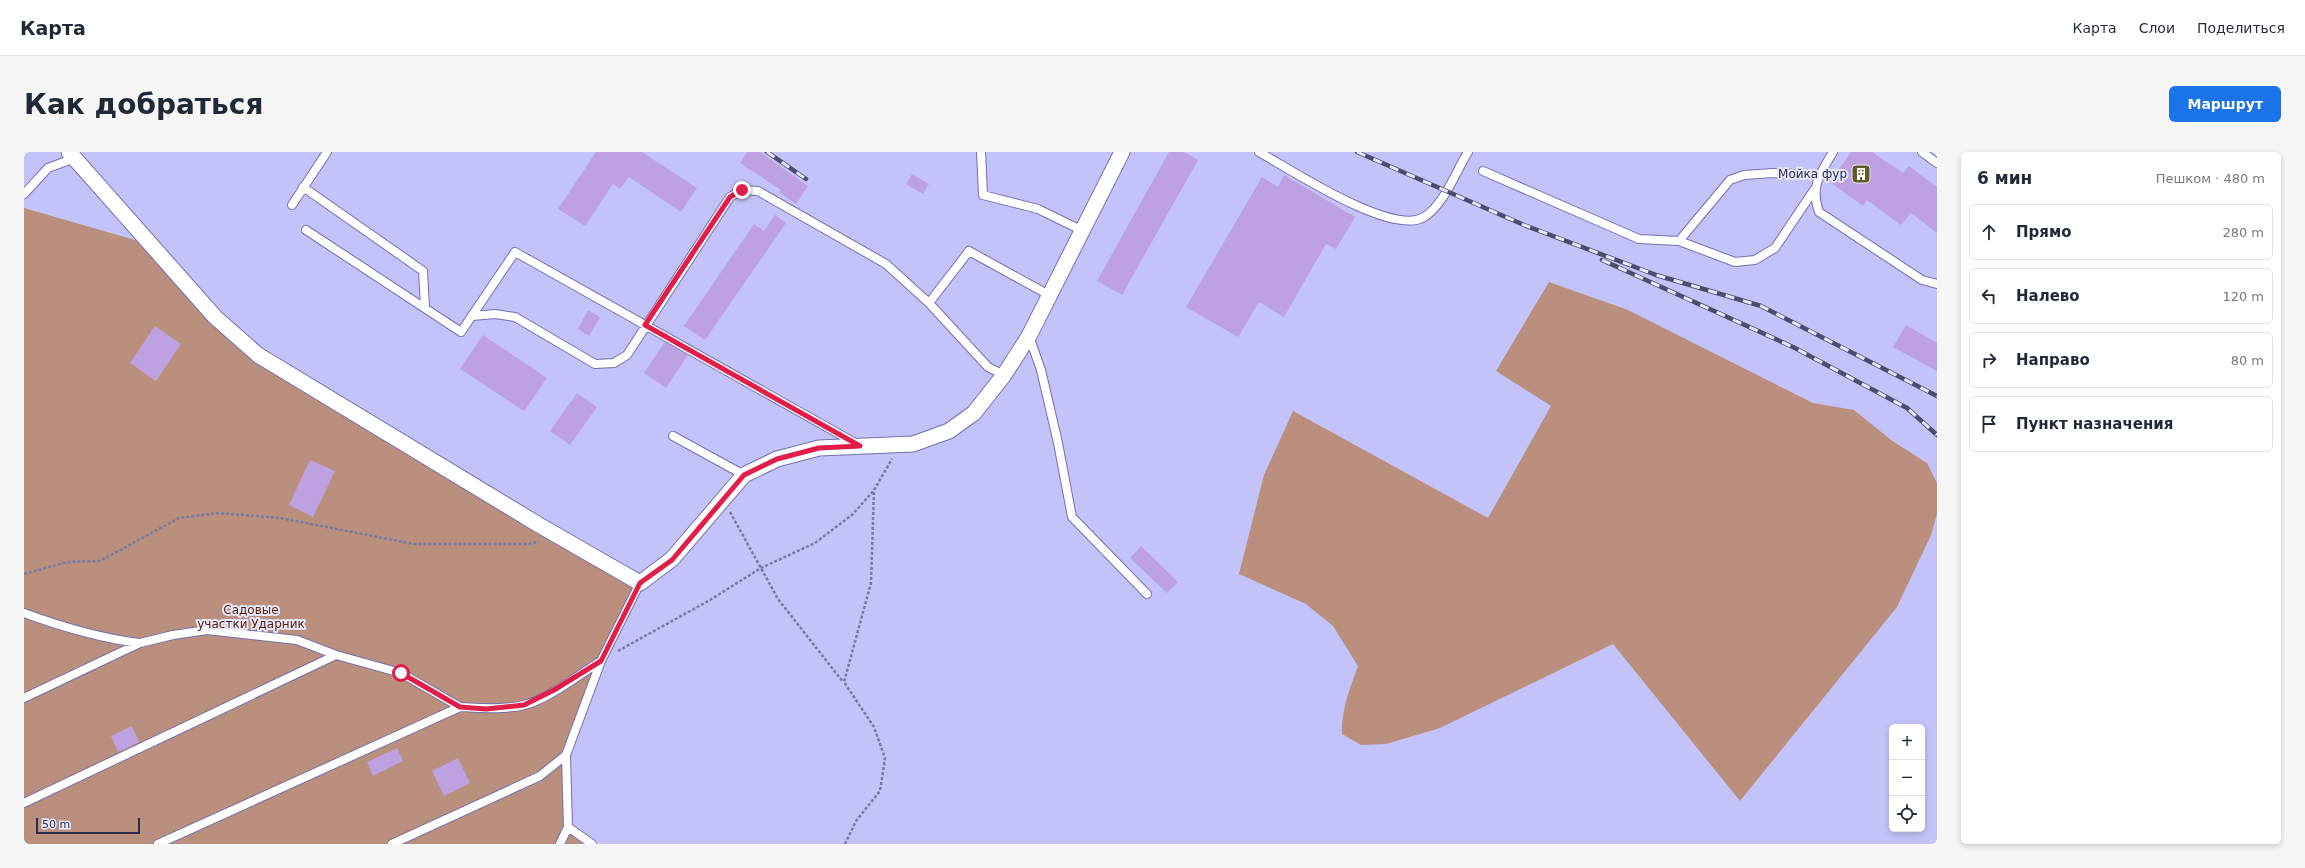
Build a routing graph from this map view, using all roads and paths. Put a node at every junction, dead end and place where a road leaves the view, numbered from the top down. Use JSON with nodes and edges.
{"nodes":[{"id":1,"x":327,"y":152,"type":"edge"},
{"id":2,"x":981,"y":152,"type":"edge"},
{"id":3,"x":1122,"y":152,"type":"edge"},
{"id":4,"x":1259,"y":152,"type":"edge"},
{"id":5,"x":1468,"y":152,"type":"edge"},
{"id":6,"x":1833,"y":152,"type":"edge"},
{"id":7,"x":1922,"y":152,"type":"edge"},
{"id":8,"x":72,"y":155,"type":"edge"},
{"id":9,"x":1937,"y":163,"type":"edge"},
{"id":10,"x":1483,"y":171,"type":"dead end"},
{"id":11,"x":1819,"y":175,"type":"junction"},
{"id":12,"x":304,"y":187,"type":"junction"},
{"id":13,"x":1814,"y":190,"type":"junction"},
{"id":14,"x":24,"y":194,"type":"edge"},
{"id":15,"x":292,"y":205,"type":"dead end"},
{"id":16,"x":306,"y":230,"type":"dead end"},
{"id":17,"x":1083,"y":231,"type":"junction"},
{"id":18,"x":1679,"y":241,"type":"junction"},
{"id":19,"x":1937,"y":284,"type":"edge"},
{"id":20,"x":1048,"y":295,"type":"junction"},
{"id":21,"x":929,"y":303,"type":"junction"},
{"id":22,"x":425,"y":308,"type":"junction"},
{"id":23,"x":472,"y":316,"type":"junction"},
{"id":24,"x":645,"y":325,"type":"junction"},
{"id":25,"x":1029,"y":336,"type":"junction"},
{"id":26,"x":1004,"y":375,"type":"junction"},
{"id":27,"x":673,"y":436,"type":"dead end"},
{"id":28,"x":900,"y":445,"type":"junction"},
{"id":29,"x":860,"y":446,"type":"junction"},
{"id":30,"x":744,"y":475,"type":"junction"},
{"id":31,"x":874,"y":490,"type":"junction"},
{"id":32,"x":723,"y":500,"type":"junction"},
{"id":33,"x":561,"y":538,"type":"junction"},
{"id":34,"x":761,"y":568,"type":"junction"},
{"id":35,"x":24,"y":574,"type":"edge"},
{"id":36,"x":640,"y":583,"type":"junction"},
{"id":37,"x":1147,"y":594,"type":"dead end"},
{"id":38,"x":24,"y":613,"type":"edge"},
{"id":39,"x":140,"y":643,"type":"junction"},
{"id":40,"x":336,"y":655,"type":"junction"},
{"id":41,"x":601,"y":661,"type":"junction"},
{"id":42,"x":844,"y":682,"type":"junction"},
{"id":43,"x":24,"y":698,"type":"edge"},
{"id":44,"x":460,"y":707,"type":"junction"},
{"id":45,"x":566,"y":755,"type":"junction"},
{"id":46,"x":24,"y":803,"type":"edge"},
{"id":47,"x":568,"y":827,"type":"junction"},
{"id":48,"x":158,"y":844,"type":"edge"},
{"id":49,"x":392,"y":844,"type":"edge"},
{"id":50,"x":560,"y":844,"type":"edge"},
{"id":51,"x":592,"y":844,"type":"edge"},
{"id":52,"x":845,"y":844,"type":"edge"}],
"edges":[{"from":1,"to":12,"type":"lane"},
{"from":2,"to":17,"type":"lane"},
{"from":3,"to":17,"type":"street"},
{"from":4,"to":5,"type":"lane"},
{"from":6,"to":11,"type":"lane"},
{"from":7,"to":9,"type":"lane"},
{"from":8,"to":14,"type":"lane"},
{"from":8,"to":33,"type":"street"},
{"from":10,"to":18,"type":"lane"},
{"from":11,"to":13,"type":"lane"},
{"from":11,"to":18,"type":"lane"},
{"from":12,"to":15,"type":"lane"},
{"from":12,"to":22,"type":"lane"},
{"from":13,"to":18,"type":"lane"},
{"from":13,"to":19,"type":"lane"},
{"from":16,"to":22,"type":"lane"},
{"from":17,"to":20,"type":"street"},
{"from":20,"to":21,"type":"lane"},
{"from":20,"to":25,"type":"street"},
{"from":21,"to":24,"type":"lane"},
{"from":21,"to":26,"type":"lane"},
{"from":22,"to":23,"type":"lane"},
{"from":23,"to":24,"type":"lane"},
{"from":23,"to":24,"type":"lane"},
{"from":24,"to":29,"type":"lane"},
{"from":25,"to":26,"type":"street"},
{"from":25,"to":37,"type":"lane"},
{"from":26,"to":28,"type":"street"},
{"from":27,"to":30,"type":"lane"},
{"from":28,"to":29,"type":"street"},
{"from":28,"to":31,"type":"path"},
{"from":29,"to":30,"type":"street"},
{"from":30,"to":32,"type":"street"},
{"from":31,"to":34,"type":"path"},
{"from":31,"to":42,"type":"path"},
{"from":32,"to":34,"type":"path"},
{"from":32,"to":36,"type":"street"},
{"from":33,"to":35,"type":"path"},
{"from":33,"to":36,"type":"street"},
{"from":34,"to":41,"type":"path"},
{"from":34,"to":42,"type":"path"},
{"from":36,"to":41,"type":"lane"},
{"from":38,"to":39,"type":"lane"},
{"from":39,"to":40,"type":"lane"},
{"from":39,"to":43,"type":"lane"},
{"from":40,"to":44,"type":"lane"},
{"from":40,"to":46,"type":"lane"},
{"from":41,"to":44,"type":"lane"},
{"from":41,"to":45,"type":"lane"},
{"from":42,"to":52,"type":"path"},
{"from":44,"to":48,"type":"lane"},
{"from":45,"to":47,"type":"lane"},
{"from":45,"to":49,"type":"lane"},
{"from":47,"to":50,"type":"lane"},
{"from":47,"to":51,"type":"lane"}]}
